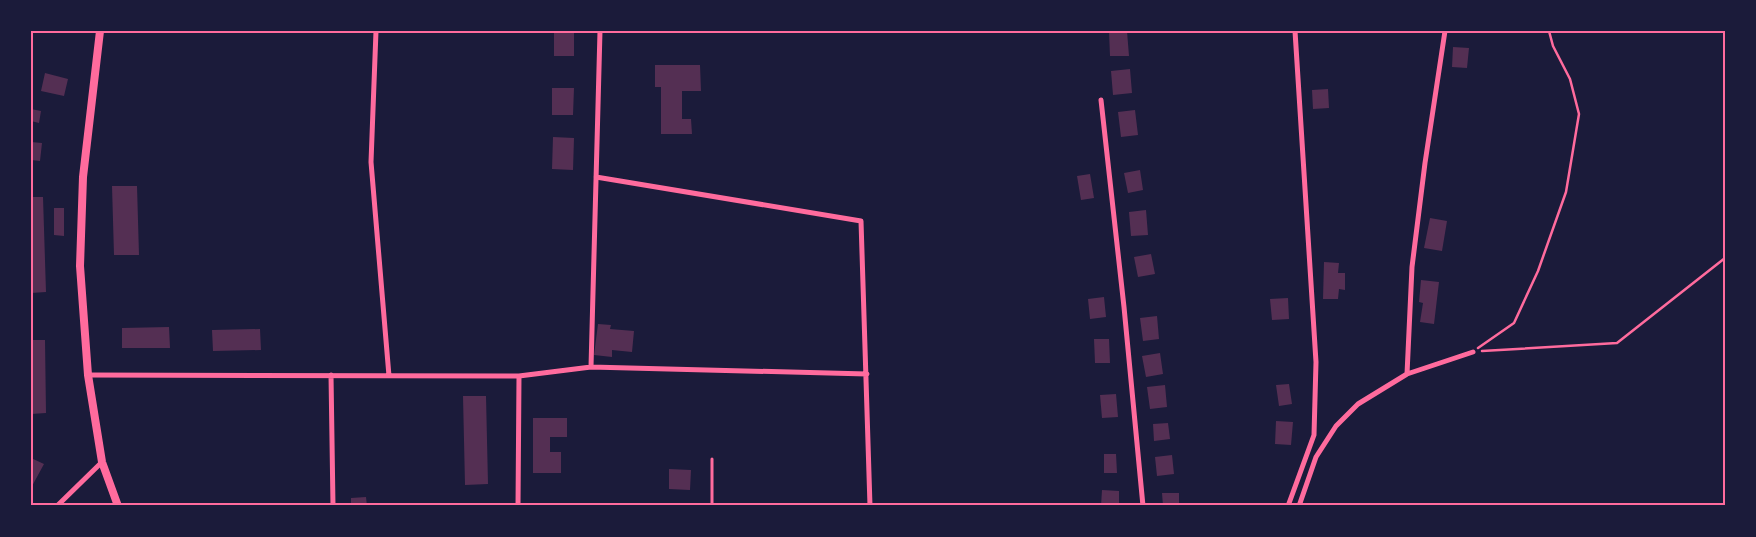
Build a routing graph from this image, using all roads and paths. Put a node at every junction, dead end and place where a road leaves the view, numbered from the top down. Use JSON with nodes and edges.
{"nodes":[{"id":1,"x":100,"y":31,"type":"edge"},
{"id":2,"x":376,"y":31,"type":"edge"},
{"id":3,"x":600,"y":31,"type":"edge"},
{"id":4,"x":1296,"y":31,"type":"edge"},
{"id":5,"x":1445,"y":31,"type":"edge"},
{"id":6,"x":1549,"y":31,"type":"edge"},
{"id":7,"x":1101,"y":100,"type":"dead end"},
{"id":8,"x":596,"y":176,"type":"junction"},
{"id":9,"x":1725,"y":258,"type":"edge"},
{"id":10,"x":1473,"y":352,"type":"junction"},
{"id":11,"x":591,"y":368,"type":"junction"},
{"id":12,"x":867,"y":374,"type":"junction"},
{"id":13,"x":1407,"y":374,"type":"junction"},
{"id":14,"x":88,"y":375,"type":"junction"},
{"id":15,"x":331,"y":375,"type":"junction"},
{"id":16,"x":389,"y":376,"type":"junction"},
{"id":17,"x":519,"y":376,"type":"junction"},
{"id":18,"x":712,"y":459,"type":"dead end"},
{"id":19,"x":102,"y":462,"type":"junction"},
{"id":20,"x":57,"y":506,"type":"edge"},
{"id":21,"x":118,"y":506,"type":"edge"},
{"id":22,"x":332,"y":506,"type":"edge"},
{"id":23,"x":518,"y":506,"type":"edge"},
{"id":24,"x":712,"y":506,"type":"edge"},
{"id":25,"x":870,"y":506,"type":"edge"},
{"id":26,"x":1144,"y":506,"type":"edge"},
{"id":27,"x":1288,"y":506,"type":"edge"},
{"id":28,"x":1299,"y":506,"type":"edge"}],
"edges":[{"from":1,"to":14,"type":"street"},
{"from":2,"to":16,"type":"street"},
{"from":3,"to":8,"type":"street"},
{"from":4,"to":27,"type":"street"},
{"from":5,"to":13,"type":"street"},
{"from":6,"to":10,"type":"path"},
{"from":7,"to":26,"type":"street"},
{"from":8,"to":11,"type":"street"},
{"from":8,"to":12,"type":"street"},
{"from":9,"to":10,"type":"path"},
{"from":10,"to":13,"type":"street"},
{"from":11,"to":12,"type":"street"},
{"from":11,"to":17,"type":"street"},
{"from":12,"to":25,"type":"street"},
{"from":13,"to":28,"type":"street"},
{"from":14,"to":15,"type":"street"},
{"from":14,"to":19,"type":"street"},
{"from":15,"to":16,"type":"street"},
{"from":15,"to":22,"type":"street"},
{"from":16,"to":17,"type":"street"},
{"from":17,"to":23,"type":"street"},
{"from":18,"to":24,"type":"lane"},
{"from":19,"to":20,"type":"street"},
{"from":19,"to":21,"type":"street"}]}
